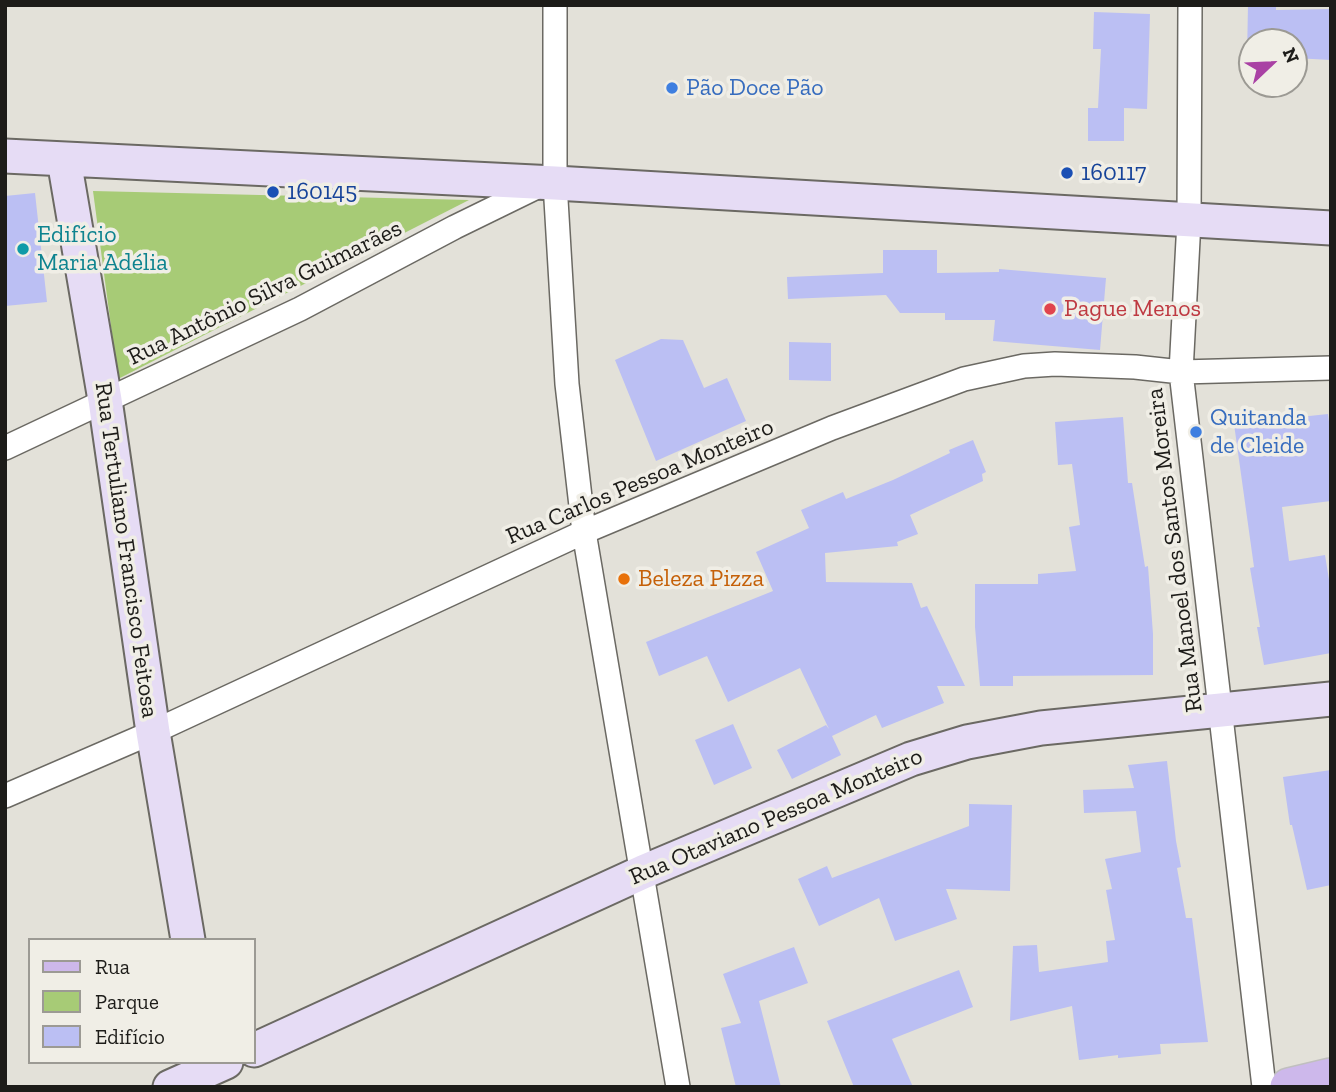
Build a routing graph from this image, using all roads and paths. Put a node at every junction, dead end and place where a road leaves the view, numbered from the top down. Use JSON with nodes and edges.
{"nodes":[{"id":1,"x":555,"y":5,"type":"edge"},
{"id":2,"x":1191,"y":5,"type":"edge"},
{"id":3,"x":5,"y":156,"type":"edge"},
{"id":4,"x":64,"y":160,"type":"junction"},
{"id":5,"x":550,"y":183,"type":"junction"},
{"id":6,"x":1189,"y":221,"type":"junction"},
{"id":7,"x":1331,"y":228,"type":"edge"},
{"id":8,"x":1331,"y":368,"type":"edge"},
{"id":9,"x":1181,"y":372,"type":"junction"},
{"id":10,"x":105,"y":400,"type":"junction"},
{"id":11,"x":5,"y":448,"type":"edge"},
{"id":12,"x":584,"y":532,"type":"junction"},
{"id":13,"x":1331,"y":699,"type":"edge"},
{"id":14,"x":1220,"y":710,"type":"junction"},
{"id":15,"x":153,"y":732,"type":"junction"},
{"id":16,"x":5,"y":796,"type":"edge"},
{"id":17,"x":643,"y":872,"type":"junction"},
{"id":18,"x":188,"y":938,"type":"edge"},
{"id":19,"x":256,"y":1049,"type":"edge"},
{"id":20,"x":216,"y":1070,"type":"edge"},
{"id":21,"x":1331,"y":1077,"type":"edge"},
{"id":22,"x":170,"y":1087,"type":"edge"},
{"id":23,"x":678,"y":1087,"type":"edge"},
{"id":24,"x":1264,"y":1087,"type":"edge"},
{"id":25,"x":1289,"y":1087,"type":"edge"}],
"edges":[{"from":1,"to":5,"type":"street"},
{"from":2,"to":6,"type":"street","name":"Rua Manoel dos Santos Moreira"},
{"from":3,"to":4,"type":"street"},
{"from":4,"to":5,"type":"street"},
{"from":4,"to":10,"type":"street","name":"Rua Tertuliano Francisco Feitosa"},
{"from":5,"to":6,"type":"street"},
{"from":5,"to":10,"type":"street","name":"Rua Antônio Silva Guimarães"},
{"from":5,"to":12,"type":"street"},
{"from":6,"to":7,"type":"street"},
{"from":6,"to":9,"type":"street","name":"Rua Manoel dos Santos Moreira"},
{"from":8,"to":9,"type":"street","name":"Rua Carlos Pessoa Monteiro"},
{"from":9,"to":12,"type":"street","name":"Rua Carlos Pessoa Monteiro"},
{"from":9,"to":14,"type":"street","name":"Rua Manoel dos Santos Moreira"},
{"from":10,"to":11,"type":"street","name":"Rua Antônio Silva Guimarães"},
{"from":10,"to":15,"type":"street","name":"Rua Tertuliano Francisco Feitosa"},
{"from":12,"to":15,"type":"street","name":"Rua Carlos Pessoa Monteiro"},
{"from":12,"to":17,"type":"street"},
{"from":13,"to":14,"type":"street","name":"Rua Otaviano Pessoa Monteiro"},
{"from":14,"to":17,"type":"street","name":"Rua Otaviano Pessoa Monteiro"},
{"from":14,"to":24,"type":"street","name":"Rua Manoel dos Santos Moreira"},
{"from":15,"to":16,"type":"street","name":"Rua Carlos Pessoa Monteiro"},
{"from":15,"to":18,"type":"street","name":"Rua Tertuliano Francisco Feitosa"},
{"from":17,"to":19,"type":"street","name":"Rua Otaviano Pessoa Monteiro"},
{"from":17,"to":23,"type":"street"},
{"from":20,"to":22,"type":"street"},
{"from":21,"to":25,"type":"main road"}]}
